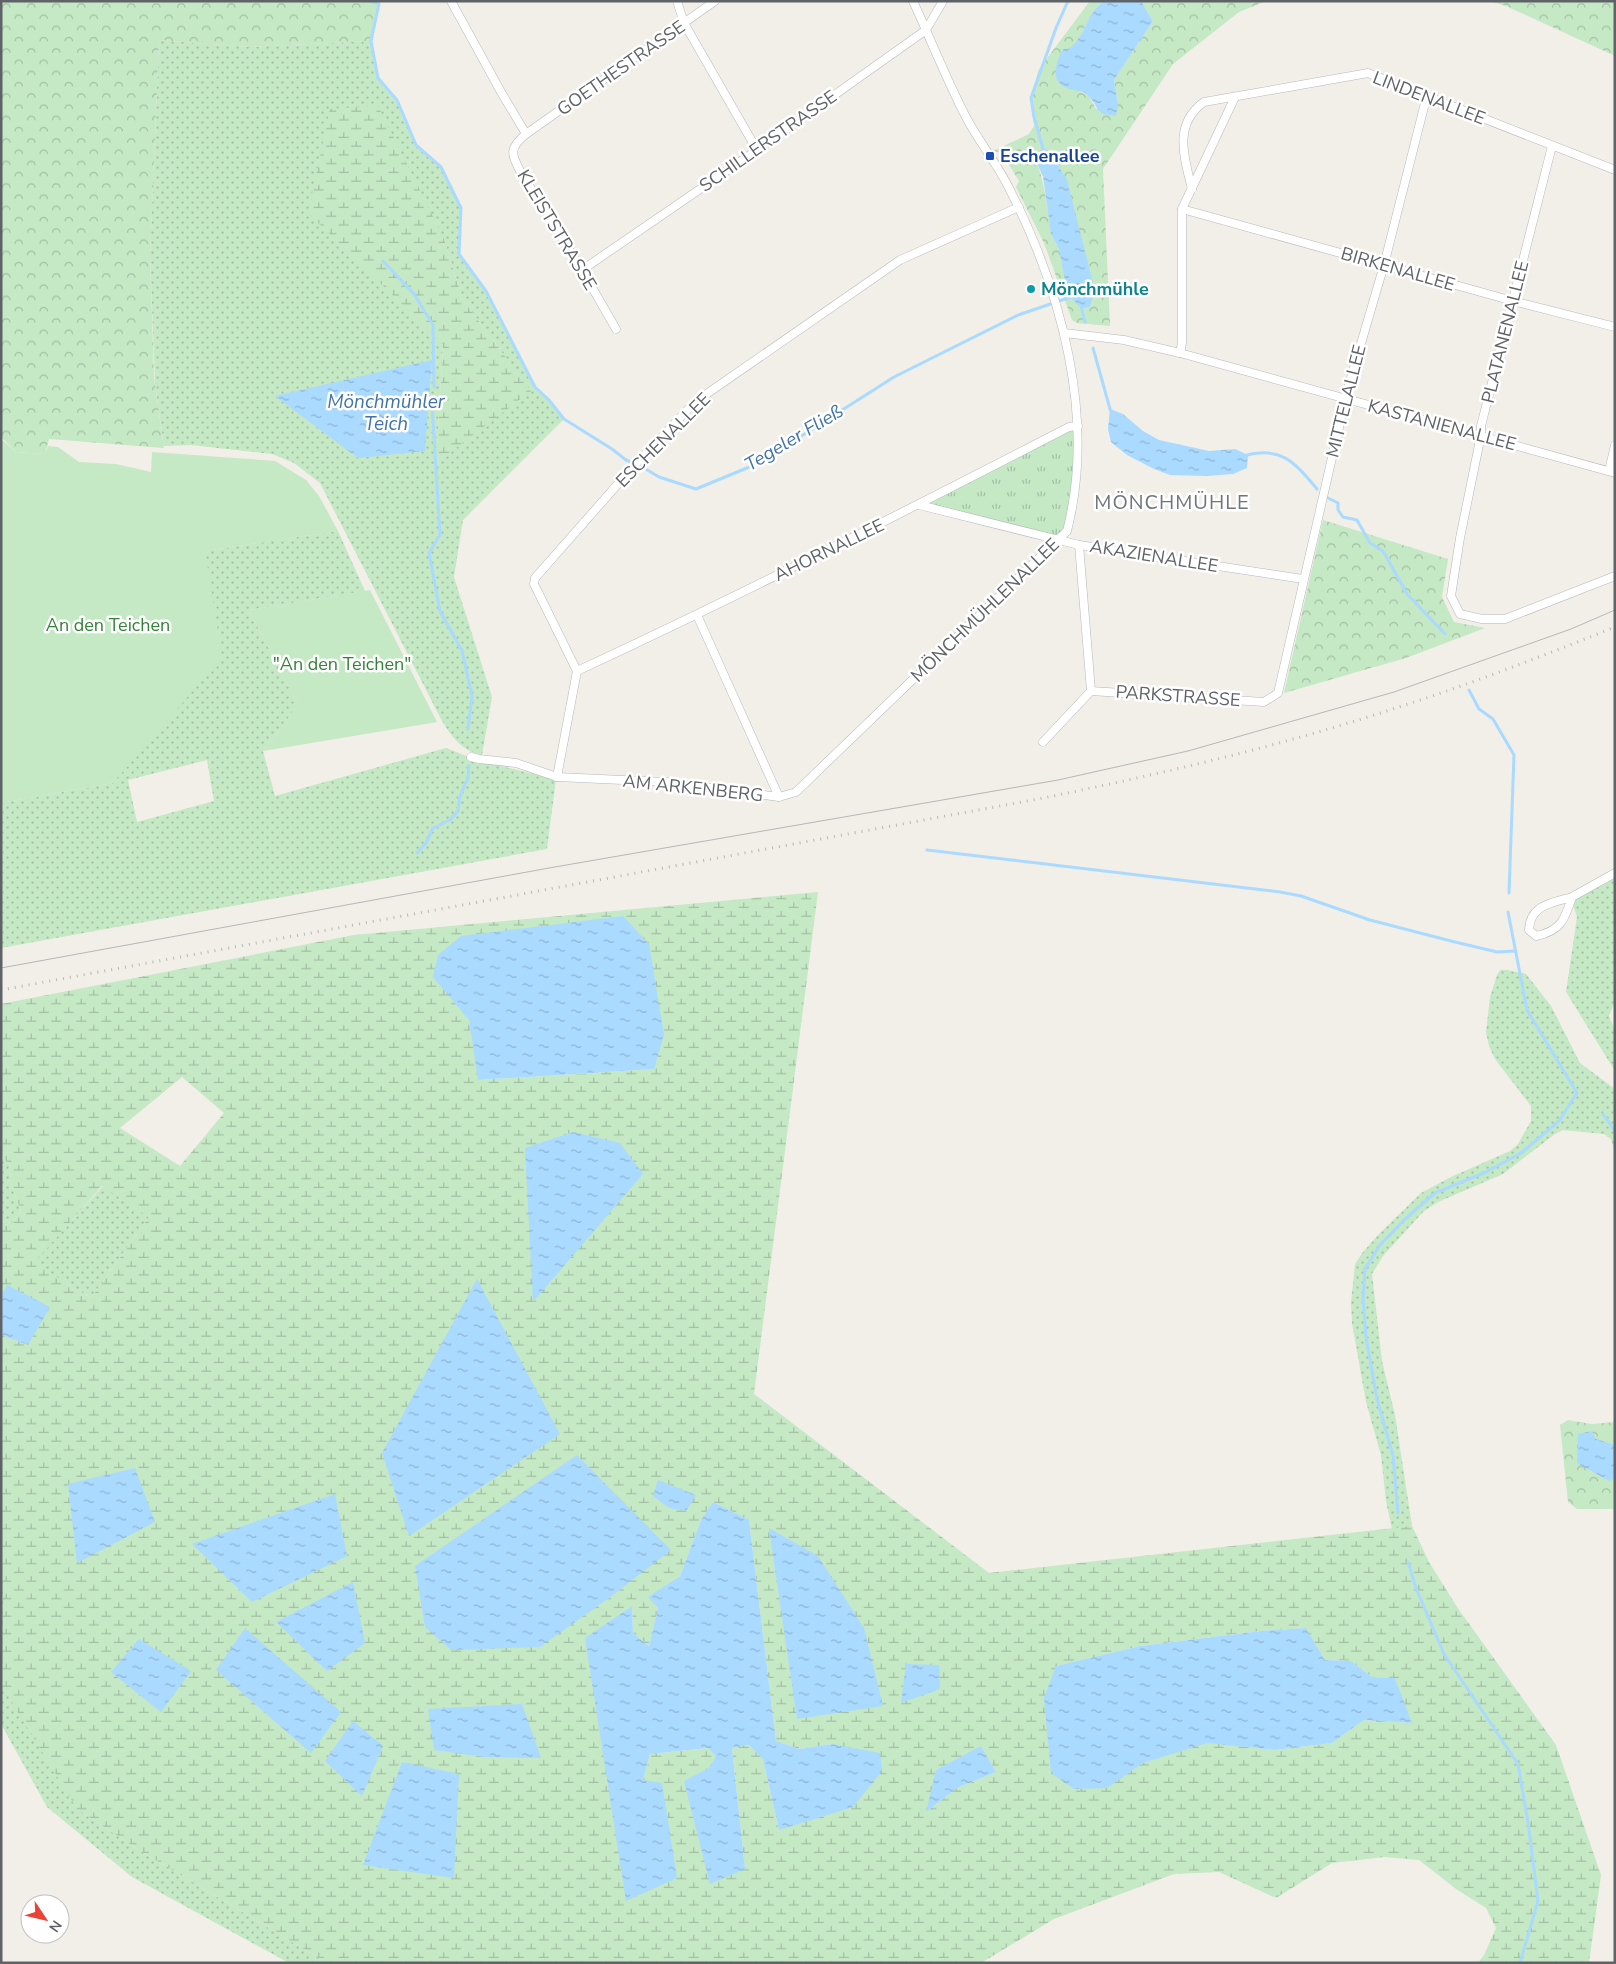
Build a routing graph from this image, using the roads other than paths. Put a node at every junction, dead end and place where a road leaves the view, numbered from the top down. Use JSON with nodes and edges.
{"nodes":[{"id":1,"x":451,"y":1,"type":"edge"},
{"id":2,"x":677,"y":1,"type":"edge"},
{"id":3,"x":715,"y":1,"type":"edge"},
{"id":4,"x":913,"y":1,"type":"edge"},
{"id":5,"x":943,"y":1,"type":"edge"},
{"id":6,"x":684,"y":23,"type":"junction"},
{"id":7,"x":926,"y":30,"type":"junction"},
{"id":8,"x":1426,"y":95,"type":"junction"},
{"id":9,"x":1235,"y":97,"type":"junction"},
{"id":10,"x":526,"y":134,"type":"junction"},
{"id":11,"x":1552,"y":146,"type":"junction"},
{"id":12,"x":757,"y":150,"type":"junction"},
{"id":13,"x":1615,"y":170,"type":"edge"},
{"id":14,"x":1192,"y":189,"type":"junction"},
{"id":15,"x":1019,"y":207,"type":"junction"},
{"id":16,"x":1182,"y":209,"type":"junction"},
{"id":17,"x":1384,"y":265,"type":"junction"},
{"id":18,"x":582,"y":270,"type":"junction"},
{"id":19,"x":1512,"y":301,"type":"junction"},
{"id":20,"x":1615,"y":327,"type":"edge"},
{"id":21,"x":616,"y":329,"type":"dead end"},
{"id":22,"x":1064,"y":333,"type":"junction"},
{"id":23,"x":1180,"y":353,"type":"junction"},
{"id":24,"x":1346,"y":399,"type":"junction"},
{"id":25,"x":1078,"y":426,"type":"junction"},
{"id":26,"x":1480,"y":435,"type":"junction"},
{"id":27,"x":1615,"y":446,"type":"edge"},
{"id":28,"x":1612,"y":472,"type":"edge"},
{"id":29,"x":919,"y":505,"type":"junction"},
{"id":30,"x":1056,"y":540,"type":"junction"},
{"id":31,"x":1079,"y":545,"type":"junction"},
{"id":32,"x":1615,"y":576,"type":"edge"},
{"id":33,"x":1304,"y":579,"type":"junction"},
{"id":34,"x":697,"y":615,"type":"junction"},
{"id":35,"x":577,"y":671,"type":"junction"},
{"id":36,"x":1092,"y":690,"type":"junction"},
{"id":37,"x":1264,"y":702,"type":"joint"},
{"id":38,"x":1043,"y":742,"type":"dead end"},
{"id":39,"x":471,"y":756,"type":"dead end"},
{"id":40,"x":557,"y":777,"type":"junction"},
{"id":41,"x":779,"y":797,"type":"junction"},
{"id":42,"x":1615,"y":873,"type":"edge"},
{"id":43,"x":1572,"y":897,"type":"junction"}],
"edges":[{"from":1,"to":10,"type":"street"},
{"from":2,"to":6,"type":"street"},
{"from":3,"to":6,"type":"street","name":"GOETHESTRASSE"},
{"from":4,"to":7,"type":"street","name":"MÖNCHMÜHLENALLEE"},
{"from":5,"to":7,"type":"street","name":"SCHILLERSTRASSE"},
{"from":6,"to":10,"type":"street","name":"GOETHESTRASSE"},
{"from":6,"to":12,"type":"street"},
{"from":7,"to":12,"type":"street","name":"SCHILLERSTRASSE"},
{"from":7,"to":15,"type":"street","name":"MÖNCHMÜHLENALLEE"},
{"from":8,"to":9,"type":"street","name":"LINDENALLEE"},
{"from":8,"to":11,"type":"street","name":"LINDENALLEE"},
{"from":8,"to":17,"type":"street","name":"MITTELALLEE"},
{"from":9,"to":14,"type":"street"},
{"from":9,"to":14,"type":"street","name":"LINDENALLEE"},
{"from":10,"to":18,"type":"street","name":"KLEISTSTRASSE"},
{"from":11,"to":13,"type":"street","name":"LINDENALLEE"},
{"from":11,"to":19,"type":"street","name":"PLATANENALLEE"},
{"from":12,"to":18,"type":"street","name":"SCHILLERSTRASSE"},
{"from":14,"to":16,"type":"street"},
{"from":15,"to":22,"type":"street","name":"MÖNCHMÜHLENALLEE"},
{"from":15,"to":35,"type":"street","name":"ESCHENALLEE"},
{"from":16,"to":17,"type":"street","name":"BIRKENALLEE"},
{"from":16,"to":23,"type":"street"},
{"from":17,"to":19,"type":"street","name":"BIRKENALLEE"},
{"from":17,"to":24,"type":"street","name":"MITTELALLEE"},
{"from":18,"to":21,"type":"street","name":"KLEISTSTRASSE"},
{"from":19,"to":20,"type":"street","name":"BIRKENALLEE"},
{"from":19,"to":26,"type":"street","name":"PLATANENALLEE"},
{"from":22,"to":23,"type":"street","name":"KASTANIENALLEE"},
{"from":22,"to":25,"type":"street","name":"MÖNCHMÜHLENALLEE"},
{"from":23,"to":24,"type":"street","name":"KASTANIENALLEE"},
{"from":24,"to":26,"type":"street","name":"KASTANIENALLEE"},
{"from":24,"to":33,"type":"street","name":"MITTELALLEE"},
{"from":25,"to":29,"type":"street","name":"AHORNALLEE"},
{"from":25,"to":30,"type":"street","name":"MÖNCHMÜHLENALLEE"},
{"from":26,"to":28,"type":"street","name":"KASTANIENALLEE"},
{"from":26,"to":32,"type":"street","name":"PLATANENALLEE"},
{"from":27,"to":28,"type":"street"},
{"from":29,"to":30,"type":"street","name":"AKAZIENALLEE"},
{"from":29,"to":34,"type":"street","name":"AHORNALLEE"},
{"from":30,"to":31,"type":"street","name":"AKAZIENALLEE"},
{"from":30,"to":41,"type":"street","name":"MÖNCHMÜHLENALLEE"},
{"from":31,"to":33,"type":"street","name":"AKAZIENALLEE"},
{"from":31,"to":36,"type":"street"},
{"from":33,"to":37,"type":"street","name":"MITTELALLEE"},
{"from":34,"to":35,"type":"street","name":"AHORNALLEE"},
{"from":34,"to":41,"type":"street","name":"AM ARKENBERG"},
{"from":35,"to":40,"type":"street"},
{"from":36,"to":37,"type":"street","name":"PARKSTRASSE"},
{"from":36,"to":38,"type":"street"},
{"from":39,"to":40,"type":"street","name":"AM ARKENBERG"},
{"from":40,"to":41,"type":"street","name":"AM ARKENBERG"},
{"from":42,"to":43,"type":"street"},
{"from":43,"to":43,"type":"street"}]}
